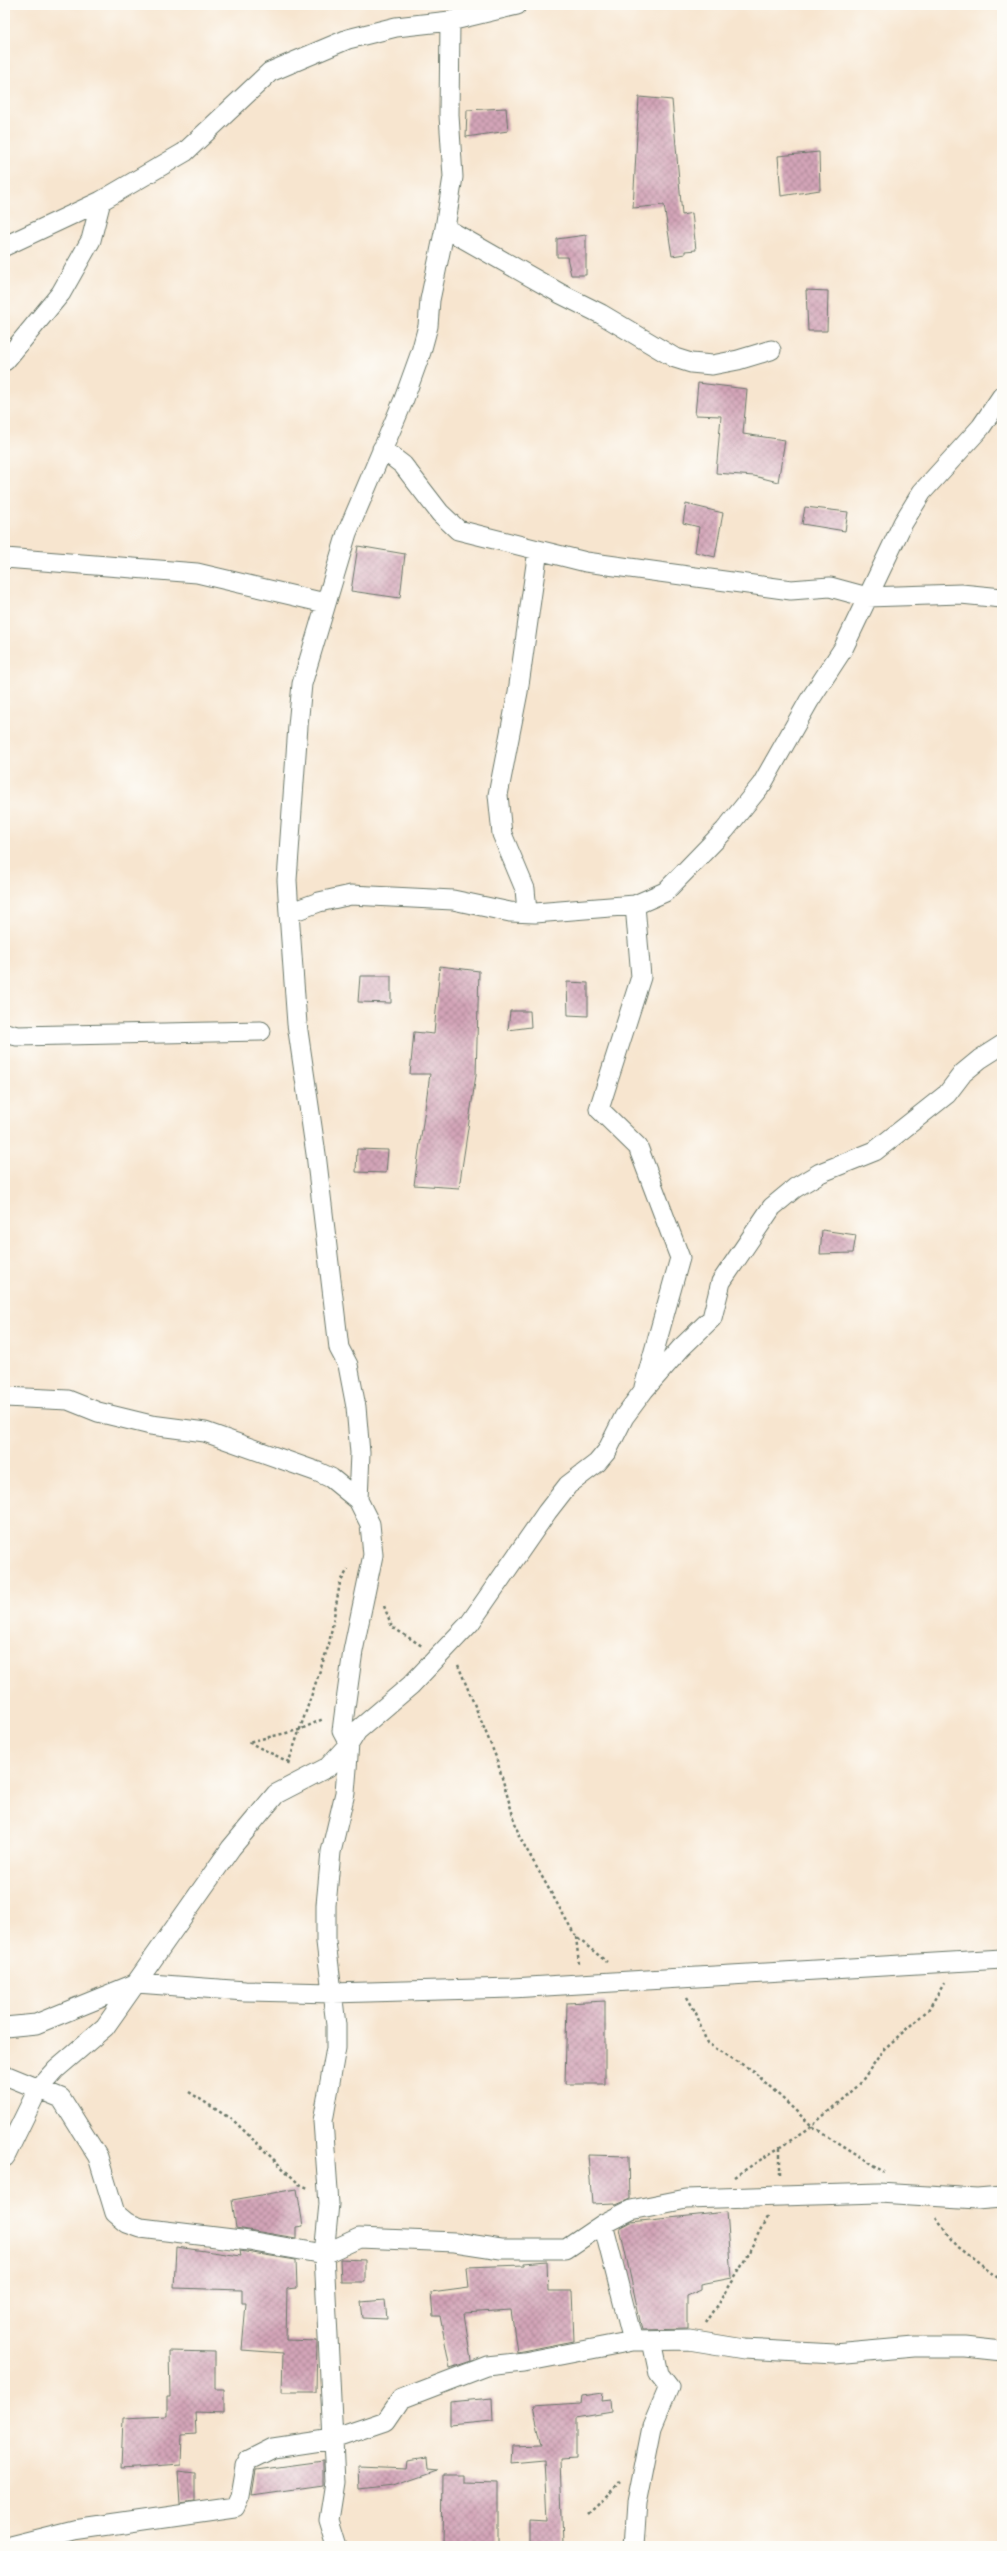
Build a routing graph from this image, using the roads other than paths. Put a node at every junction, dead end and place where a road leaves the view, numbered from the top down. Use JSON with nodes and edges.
{"nodes":[{"id":1,"x":517,"y":5,"type":"edge"},
{"id":2,"x":450,"y":21,"type":"junction"},
{"id":3,"x":102,"y":201,"type":"junction"},
{"id":4,"x":445,"y":228,"type":"junction"},
{"id":5,"x":5,"y":246,"type":"edge"},
{"id":6,"x":771,"y":350,"type":"dead end"},
{"id":7,"x":5,"y":361,"type":"edge"},
{"id":8,"x":1002,"y":396,"type":"edge"},
{"id":9,"x":382,"y":449,"type":"junction"},
{"id":10,"x":538,"y":550,"type":"junction"},
{"id":11,"x":5,"y":558,"type":"edge"},
{"id":12,"x":867,"y":597,"type":"junction"},
{"id":13,"x":1002,"y":598,"type":"edge"},
{"id":14,"x":326,"y":603,"type":"junction"},
{"id":15,"x":636,"y":905,"type":"junction"},
{"id":16,"x":527,"y":912,"type":"junction"},
{"id":17,"x":289,"y":913,"type":"junction"},
{"id":18,"x":262,"y":1031,"type":"dead end"},
{"id":19,"x":5,"y":1033,"type":"edge"},
{"id":20,"x":1002,"y":1045,"type":"edge"},
{"id":21,"x":644,"y":1390,"type":"junction"},
{"id":22,"x":5,"y":1397,"type":"edge"},
{"id":23,"x":358,"y":1500,"type":"junction"},
{"id":24,"x":349,"y":1744,"type":"junction"},
{"id":25,"x":1002,"y":1959,"type":"edge"},
{"id":26,"x":137,"y":1983,"type":"junction"},
{"id":27,"x":332,"y":1993,"type":"junction"},
{"id":28,"x":5,"y":2027,"type":"edge"},
{"id":29,"x":5,"y":2075,"type":"edge"},
{"id":30,"x":38,"y":2089,"type":"junction"},
{"id":31,"x":5,"y":2157,"type":"edge"},
{"id":32,"x":1002,"y":2197,"type":"edge"},
{"id":33,"x":603,"y":2224,"type":"junction"},
{"id":34,"x":324,"y":2254,"type":"junction"},
{"id":35,"x":633,"y":2341,"type":"junction"},
{"id":36,"x":652,"y":2341,"type":"junction"},
{"id":37,"x":1002,"y":2351,"type":"edge"},
{"id":38,"x":333,"y":2439,"type":"junction"},
{"id":39,"x":10,"y":2546,"type":"edge"},
{"id":40,"x":337,"y":2546,"type":"edge"},
{"id":41,"x":634,"y":2546,"type":"edge"}],
"edges":[{"from":1,"to":2,"type":"street"},
{"from":2,"to":3,"type":"street"},
{"from":2,"to":4,"type":"street"},
{"from":3,"to":5,"type":"street"},
{"from":3,"to":7,"type":"street"},
{"from":4,"to":6,"type":"street"},
{"from":4,"to":9,"type":"street"},
{"from":8,"to":12,"type":"street"},
{"from":9,"to":10,"type":"street"},
{"from":9,"to":14,"type":"street"},
{"from":10,"to":12,"type":"street"},
{"from":10,"to":16,"type":"street"},
{"from":11,"to":14,"type":"street"},
{"from":12,"to":13,"type":"street"},
{"from":12,"to":15,"type":"street"},
{"from":14,"to":17,"type":"street"},
{"from":15,"to":16,"type":"street"},
{"from":15,"to":21,"type":"street"},
{"from":16,"to":17,"type":"street"},
{"from":17,"to":23,"type":"street"},
{"from":18,"to":19,"type":"street"},
{"from":20,"to":21,"type":"street"},
{"from":21,"to":24,"type":"street"},
{"from":22,"to":23,"type":"street"},
{"from":23,"to":24,"type":"street"},
{"from":24,"to":26,"type":"street"},
{"from":24,"to":27,"type":"street"},
{"from":25,"to":27,"type":"street"},
{"from":26,"to":27,"type":"street"},
{"from":26,"to":28,"type":"street"},
{"from":26,"to":30,"type":"street"},
{"from":27,"to":34,"type":"street"},
{"from":29,"to":30,"type":"street"},
{"from":30,"to":31,"type":"street"},
{"from":30,"to":34,"type":"street"},
{"from":32,"to":33,"type":"street"},
{"from":33,"to":34,"type":"street"},
{"from":33,"to":35,"type":"street"},
{"from":34,"to":38,"type":"street"},
{"from":35,"to":36,"type":"street"},
{"from":35,"to":38,"type":"street"},
{"from":36,"to":37,"type":"street"},
{"from":36,"to":41,"type":"street"},
{"from":38,"to":39,"type":"street"},
{"from":38,"to":40,"type":"street"}]}
